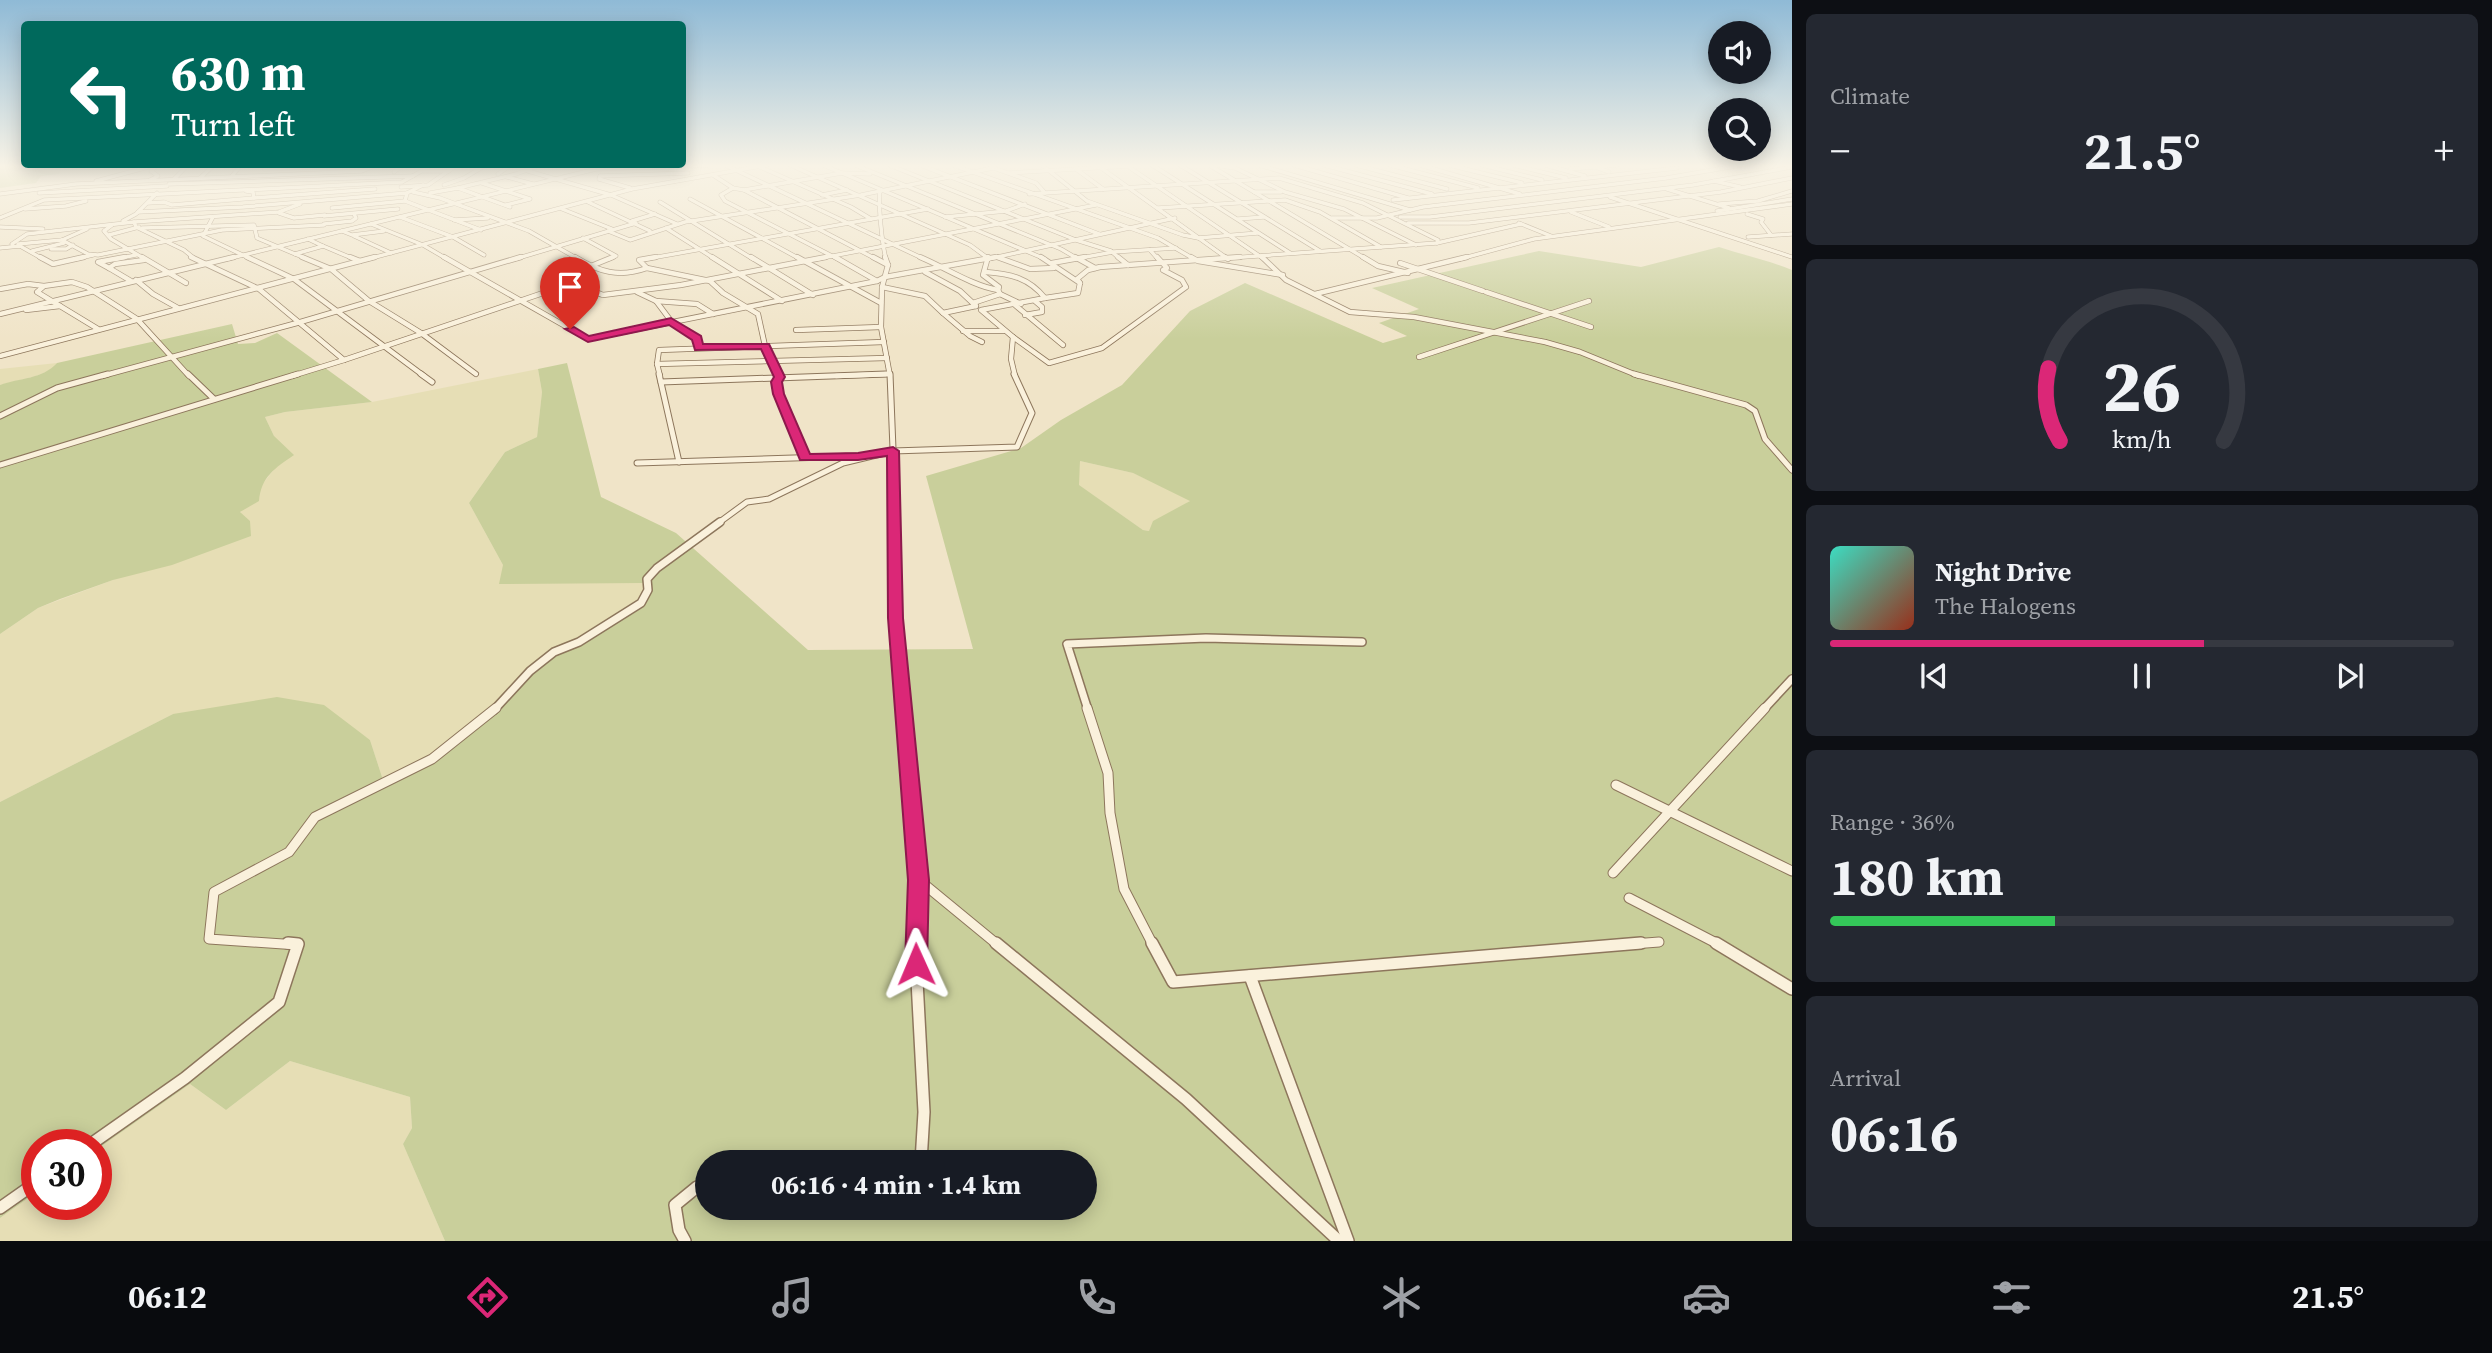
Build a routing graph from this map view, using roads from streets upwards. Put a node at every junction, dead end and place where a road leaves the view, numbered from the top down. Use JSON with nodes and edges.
{"nodes":[{"id":1,"x":116,"y":223,"type":"junction"},
{"id":2,"x":162,"y":223,"type":"edge"},
{"id":3,"x":209,"y":223,"type":"edge"},
{"id":4,"x":339,"y":223,"type":"edge"},
{"id":5,"x":376,"y":223,"type":"edge"},
{"id":6,"x":415,"y":223,"type":"edge"},
{"id":7,"x":461,"y":223,"type":"edge"},
{"id":8,"x":510,"y":223,"type":"joint"},
{"id":9,"x":594,"y":223,"type":"edge"},
{"id":10,"x":630,"y":223,"type":"edge"},
{"id":11,"x":635,"y":223,"type":"edge"},
{"id":12,"x":683,"y":223,"type":"edge"},
{"id":13,"x":697,"y":223,"type":"edge"},
{"id":14,"x":736,"y":223,"type":"edge"},
{"id":15,"x":770,"y":223,"type":"edge"},
{"id":16,"x":807,"y":223,"type":"edge"},
{"id":17,"x":846,"y":223,"type":"joint"},
{"id":18,"x":882,"y":223,"type":"edge"},
{"id":19,"x":922,"y":223,"type":"edge"},
{"id":20,"x":957,"y":223,"type":"edge"},
{"id":21,"x":1004,"y":223,"type":"edge"},
{"id":22,"x":1034,"y":223,"type":"edge"},
{"id":23,"x":1074,"y":223,"type":"edge"},
{"id":24,"x":1113,"y":223,"type":"edge"},
{"id":25,"x":1153,"y":223,"type":"joint"},
{"id":26,"x":1181,"y":223,"type":"edge"},
{"id":27,"x":1210,"y":223,"type":"edge"},
{"id":28,"x":1244,"y":223,"type":"edge"},
{"id":29,"x":1273,"y":223,"type":"edge"},
{"id":30,"x":1305,"y":223,"type":"edge"},
{"id":31,"x":1340,"y":223,"type":"edge"},
{"id":32,"x":1373,"y":223,"type":"edge"},
{"id":33,"x":1405,"y":223,"type":"joint"},
{"id":34,"x":1463,"y":223,"type":"edge"},
{"id":35,"x":1518,"y":223,"type":"edge"},
{"id":36,"x":1599,"y":223,"type":"edge"},
{"id":37,"x":1646,"y":223,"type":"edge"},
{"id":38,"x":1663,"y":223,"type":"edge"},
{"id":39,"x":1688,"y":223,"type":"edge"},
{"id":40,"x":1761,"y":223,"type":"edge"},
{"id":41,"x":154,"y":224,"type":"junction"},
{"id":42,"x":372,"y":224,"type":"junction"},
{"id":43,"x":677,"y":224,"type":"joint"},
{"id":44,"x":1000,"y":224,"type":"junction"},
{"id":45,"x":1521,"y":224,"type":"junction"},
{"id":46,"x":239,"y":225,"type":"junction"},
{"id":47,"x":324,"y":225,"type":"junction"},
{"id":48,"x":96,"y":226,"type":"junction"},
{"id":49,"x":138,"y":226,"type":"junction"},
{"id":50,"x":207,"y":226,"type":"junction"},
{"id":51,"x":0,"y":227,"type":"edge"},
{"id":52,"x":666,"y":228,"type":"junction"},
{"id":53,"x":816,"y":228,"type":"junction"},
{"id":54,"x":969,"y":228,"type":"junction"},
{"id":55,"x":1128,"y":228,"type":"junction"},
{"id":56,"x":1612,"y":228,"type":"junction"},
{"id":57,"x":234,"y":229,"type":"junction"},
{"id":58,"x":254,"y":230,"type":"junction"},
{"id":59,"x":341,"y":230,"type":"junction"},
{"id":60,"x":481,"y":230,"type":"junction"},
{"id":61,"x":611,"y":230,"type":"junction"},
{"id":62,"x":384,"y":231,"type":"junction"},
{"id":63,"x":650,"y":231,"type":"junction"},
{"id":64,"x":46,"y":233,"type":"junction"},
{"id":65,"x":204,"y":233,"type":"junction"},
{"id":66,"x":789,"y":233,"type":"junction"},
{"id":67,"x":947,"y":233,"type":"junction"},
{"id":68,"x":1258,"y":233,"type":"junction"},
{"id":69,"x":1100,"y":234,"type":"junction"},
{"id":70,"x":1792,"y":234,"type":"edge"},
{"id":71,"x":109,"y":235,"type":"junction"},
{"id":72,"x":323,"y":235,"type":"junction"},
{"id":73,"x":352,"y":235,"type":"junction"},
{"id":74,"x":1227,"y":235,"type":"junction"},
{"id":75,"x":1771,"y":235,"type":"junction"},
{"id":76,"x":1551,"y":236,"type":"junction"},
{"id":77,"x":453,"y":237,"type":"junction"},
{"id":78,"x":762,"y":237,"type":"junction"},
{"id":79,"x":1748,"y":237,"type":"dead end"},
{"id":80,"x":582,"y":238,"type":"junction"},
{"id":81,"x":1198,"y":238,"type":"junction"},
{"id":82,"x":308,"y":239,"type":"junction"},
{"id":83,"x":62,"y":240,"type":"junction"},
{"id":84,"x":1076,"y":240,"type":"junction"},
{"id":85,"x":164,"y":241,"type":"junction"},
{"id":86,"x":68,"y":243,"type":"junction"},
{"id":87,"x":882,"y":243,"type":"junction"},
{"id":88,"x":1437,"y":243,"type":"junction"},
{"id":89,"x":12,"y":244,"type":"junction"},
{"id":90,"x":28,"y":244,"type":"junction"},
{"id":91,"x":731,"y":244,"type":"junction"},
{"id":92,"x":889,"y":244,"type":"junction"},
{"id":93,"x":73,"y":245,"type":"junction"},
{"id":94,"x":423,"y":245,"type":"junction"},
{"id":95,"x":1417,"y":245,"type":"junction"},
{"id":96,"x":323,"y":246,"type":"junction"},
{"id":97,"x":1049,"y":246,"type":"junction"},
{"id":98,"x":0,"y":247,"type":"edge"},
{"id":99,"x":275,"y":247,"type":"junction"},
{"id":100,"x":557,"y":247,"type":"junction"},
{"id":101,"x":1381,"y":247,"type":"junction"},
{"id":102,"x":1177,"y":248,"type":"junction"},
{"id":103,"x":48,"y":249,"type":"junction"},
{"id":104,"x":127,"y":249,"type":"junction"},
{"id":105,"x":700,"y":249,"type":"junction"},
{"id":106,"x":1348,"y":249,"type":"junction"},
{"id":107,"x":863,"y":250,"type":"junction"},
{"id":108,"x":1150,"y":250,"type":"junction"},
{"id":109,"x":1023,"y":251,"type":"junction"},
{"id":110,"x":1113,"y":252,"type":"junction"},
{"id":111,"x":1320,"y":252,"type":"junction"},
{"id":112,"x":1290,"y":253,"type":"junction"},
{"id":113,"x":295,"y":254,"type":"junction"},
{"id":114,"x":391,"y":254,"type":"junction"},
{"id":115,"x":94,"y":255,"type":"junction"},
{"id":116,"x":242,"y":255,"type":"junction"},
{"id":117,"x":484,"y":255,"type":"dead end"},
{"id":118,"x":136,"y":256,"type":"junction"},
{"id":119,"x":833,"y":256,"type":"junction"},
{"id":120,"x":996,"y":257,"type":"junction"},
{"id":121,"x":1259,"y":257,"type":"junction"},
{"id":122,"x":1792,"y":257,"type":"edge"},
{"id":123,"x":989,"y":258,"type":"junction"},
{"id":124,"x":1227,"y":258,"type":"junction"},
{"id":125,"x":145,"y":260,"type":"junction"},
{"id":126,"x":1082,"y":260,"type":"junction"},
{"id":127,"x":801,"y":261,"type":"junction"},
{"id":128,"x":1198,"y":261,"type":"junction"},
{"id":129,"x":361,"y":262,"type":"junction"},
{"id":130,"x":1161,"y":262,"type":"junction"},
{"id":131,"x":207,"y":263,"type":"junction"},
{"id":132,"x":1400,"y":263,"type":"dead end"},
{"id":133,"x":585,"y":264,"type":"junction"},
{"id":134,"x":888,"y":265,"type":"junction"},
{"id":135,"x":1053,"y":265,"type":"junction"},
{"id":136,"x":1129,"y":265,"type":"junction"},
{"id":137,"x":591,"y":266,"type":"junction"},
{"id":138,"x":769,"y":267,"type":"junction"},
{"id":139,"x":109,"y":268,"type":"junction"},
{"id":140,"x":647,"y":268,"type":"junction"},
{"id":141,"x":943,"y":268,"type":"junction"},
{"id":142,"x":1096,"y":268,"type":"junction"},
{"id":143,"x":331,"y":270,"type":"junction"},
{"id":144,"x":1238,"y":270,"type":"junction"},
{"id":145,"x":1420,"y":270,"type":"junction"},
{"id":146,"x":169,"y":272,"type":"junction"},
{"id":147,"x":925,"y":272,"type":"junction"},
{"id":148,"x":986,"y":272,"type":"junction"},
{"id":149,"x":467,"y":273,"type":"junction"},
{"id":150,"x":738,"y":273,"type":"junction"},
{"id":151,"x":1409,"y":273,"type":"junction"},
{"id":152,"x":567,"y":276,"type":"junction"},
{"id":153,"x":1284,"y":276,"type":"junction"},
{"id":154,"x":885,"y":277,"type":"junction"},
{"id":155,"x":294,"y":279,"type":"junction"},
{"id":156,"x":705,"y":279,"type":"junction"},
{"id":157,"x":134,"y":281,"type":"junction"},
{"id":158,"x":877,"y":281,"type":"junction"},
{"id":159,"x":186,"y":283,"type":"dead end"},
{"id":160,"x":1080,"y":283,"type":"junction"},
{"id":161,"x":44,"y":286,"type":"junction"},
{"id":162,"x":848,"y":287,"type":"junction"},
{"id":163,"x":882,"y":287,"type":"junction"},
{"id":164,"x":0,"y":289,"type":"edge"},
{"id":165,"x":259,"y":289,"type":"junction"},
{"id":166,"x":93,"y":291,"type":"junction"},
{"id":167,"x":636,"y":292,"type":"junction"},
{"id":168,"x":999,"y":292,"type":"junction"},
{"id":169,"x":1314,"y":294,"type":"junction"},
{"id":170,"x":813,"y":295,"type":"junction"},
{"id":171,"x":1045,"y":298,"type":"junction"},
{"id":172,"x":54,"y":301,"type":"junction"},
{"id":173,"x":1035,"y":301,"type":"junction"},
{"id":174,"x":1589,"y":301,"type":"dead end"},
{"id":175,"x":369,"y":302,"type":"junction"},
{"id":176,"x":521,"y":302,"type":"junction"},
{"id":177,"x":656,"y":302,"type":"junction"},
{"id":178,"x":783,"y":302,"type":"junction"},
{"id":179,"x":881,"y":303,"type":"junction"},
{"id":180,"x":1019,"y":305,"type":"junction"},
{"id":181,"x":60,"y":306,"type":"junction"},
{"id":182,"x":977,"y":306,"type":"junction"},
{"id":183,"x":178,"y":308,"type":"junction"},
{"id":184,"x":748,"y":308,"type":"junction"},
{"id":185,"x":18,"y":310,"type":"junction"},
{"id":186,"x":334,"y":312,"type":"junction"},
{"id":187,"x":943,"y":313,"type":"junction"},
{"id":188,"x":0,"y":314,"type":"edge"},
{"id":189,"x":713,"y":314,"type":"junction"},
{"id":190,"x":1550,"y":314,"type":"junction"},
{"id":191,"x":1025,"y":315,"type":"junction"},
{"id":192,"x":137,"y":319,"type":"junction"},
{"id":193,"x":671,"y":321,"type":"junction"},
{"id":194,"x":297,"y":323,"type":"junction"},
{"id":195,"x":881,"y":327,"type":"junction"},
{"id":196,"x":1591,"y":327,"type":"dead end"},
{"id":197,"x":98,"y":329,"type":"junction"},
{"id":198,"x":796,"y":330,"type":"dead end"},
{"id":199,"x":963,"y":331,"type":"junction"},
{"id":200,"x":1006,"y":331,"type":"junction"},
{"id":201,"x":1495,"y":332,"type":"junction"},
{"id":202,"x":421,"y":333,"type":"junction"},
{"id":203,"x":1013,"y":337,"type":"junction"},
{"id":204,"x":588,"y":339,"type":"junction"},
{"id":205,"x":884,"y":342,"type":"junction"},
{"id":206,"x":982,"y":342,"type":"dead end"},
{"id":207,"x":1063,"y":345,"type":"dead end"},
{"id":208,"x":765,"y":346,"type":"junction"},
{"id":209,"x":382,"y":347,"type":"junction"},
{"id":210,"x":699,"y":348,"type":"junction"},
{"id":211,"x":595,"y":349,"type":"dead end"},
{"id":212,"x":0,"y":356,"type":"edge"},
{"id":213,"x":171,"y":356,"type":"junction"},
{"id":214,"x":1419,"y":357,"type":"dead end"},
{"id":215,"x":887,"y":358,"type":"junction"},
{"id":216,"x":344,"y":360,"type":"junction"},
{"id":217,"x":773,"y":361,"type":"junction"},
{"id":218,"x":657,"y":365,"type":"junction"},
{"id":219,"x":476,"y":374,"type":"dead end"},
{"id":220,"x":890,"y":374,"type":"junction"},
{"id":221,"x":780,"y":377,"type":"junction"},
{"id":222,"x":432,"y":382,"type":"dead end"},
{"id":223,"x":661,"y":382,"type":"junction"},
{"id":224,"x":214,"y":399,"type":"junction"},
{"id":225,"x":0,"y":415,"type":"edge"},
{"id":226,"x":889,"y":452,"type":"junction"},
{"id":227,"x":805,"y":457,"type":"junction"},
{"id":228,"x":680,"y":462,"type":"junction"},
{"id":229,"x":637,"y":463,"type":"dead end"},
{"id":230,"x":0,"y":465,"type":"edge"},
{"id":231,"x":1792,"y":470,"type":"edge"},
{"id":232,"x":1362,"y":642,"type":"dead end"},
{"id":233,"x":1792,"y":679,"type":"edge"},
{"id":234,"x":1616,"y":785,"type":"dead end"},
{"id":235,"x":1670,"y":811,"type":"junction"},
{"id":236,"x":1792,"y":870,"type":"edge"},
{"id":237,"x":1613,"y":873,"type":"dead end"},
{"id":238,"x":919,"y":880,"type":"junction"},
{"id":239,"x":1629,"y":898,"type":"dead end"},
{"id":240,"x":1659,"y":942,"type":"dead end"},
{"id":241,"x":1250,"y":975,"type":"junction"},
{"id":242,"x":1792,"y":989,"type":"edge"},
{"id":243,"x":112,"y":1129,"type":"edge"},
{"id":244,"x":922,"y":1150,"type":"edge"},
{"id":245,"x":695,"y":1188,"type":"edge"},
{"id":246,"x":21,"y":1193,"type":"edge"},
{"id":247,"x":0,"y":1208,"type":"edge"},
{"id":248,"x":685,"y":1241,"type":"edge"},
{"id":249,"x":1339,"y":1241,"type":"edge"},
{"id":250,"x":1348,"y":1241,"type":"edge"}],
"edges":[{"from":1,"to":48,"type":"street"},
{"from":1,"to":49,"type":"street"},
{"from":1,"to":71,"type":"street"},
{"from":2,"to":41,"type":"street"},
{"from":3,"to":50,"type":"street"},
{"from":4,"to":47,"type":"street"},
{"from":5,"to":42,"type":"street"},
{"from":6,"to":77,"type":"street"},
{"from":7,"to":60,"type":"street"},
{"from":8,"to":60,"type":"street"},
{"from":8,"to":100,"type":"street"},
{"from":9,"to":61,"type":"street"},
{"from":10,"to":61,"type":"street"},
{"from":11,"to":63,"type":"street"},
{"from":12,"to":43,"type":"street"},
{"from":13,"to":91,"type":"street"},
{"from":14,"to":78,"type":"street"},
{"from":15,"to":66,"type":"street"},
{"from":16,"to":53,"type":"street"},
{"from":17,"to":53,"type":"street"},
{"from":17,"to":87,"type":"street"},
{"from":18,"to":87,"type":"street"},
{"from":19,"to":67,"type":"street"},
{"from":20,"to":54,"type":"street"},
{"from":21,"to":44,"type":"street"},
{"from":22,"to":84,"type":"street"},
{"from":23,"to":69,"type":"street"},
{"from":24,"to":55,"type":"street"},
{"from":25,"to":55,"type":"street"},
{"from":25,"to":81,"type":"street"},
{"from":26,"to":81,"type":"street"},
{"from":27,"to":74,"type":"street"},
{"from":28,"to":68,"type":"street"},
{"from":29,"to":111,"type":"street"},
{"from":30,"to":106,"type":"street"},
{"from":31,"to":101,"type":"street"},
{"from":32,"to":95,"type":"street"},
{"from":33,"to":34,"type":"street"},
{"from":33,"to":88,"type":"street"},
{"from":35,"to":45,"type":"street"},
{"from":36,"to":56,"type":"street"},
{"from":37,"to":56,"type":"street"},
{"from":38,"to":56,"type":"street"},
{"from":39,"to":122,"type":"street"},
{"from":40,"to":75,"type":"street"},
{"from":41,"to":49,"type":"street"},
{"from":41,"to":49,"type":"street"},
{"from":41,"to":50,"type":"street"},
{"from":42,"to":59,"type":"street"},
{"from":42,"to":62,"type":"street"},
{"from":43,"to":52,"type":"street"},
{"from":44,"to":54,"type":"street"},
{"from":44,"to":97,"type":"street"},
{"from":45,"to":76,"type":"street"},
{"from":45,"to":88,"type":"street"},
{"from":46,"to":50,"type":"street"},
{"from":46,"to":57,"type":"street"},
{"from":46,"to":58,"type":"street"},
{"from":47,"to":58,"type":"street"},
{"from":47,"to":72,"type":"street"},
{"from":48,"to":64,"type":"street"},
{"from":48,"to":83,"type":"street"},
{"from":49,"to":71,"type":"street"},
{"from":49,"to":85,"type":"street"},
{"from":50,"to":65,"type":"street"},
{"from":51,"to":64,"type":"street"},
{"from":52,"to":63,"type":"street"},
{"from":52,"to":105,"type":"street"},
{"from":53,"to":66,"type":"street"},
{"from":53,"to":107,"type":"street"},
{"from":54,"to":67,"type":"street"},
{"from":54,"to":109,"type":"street"},
{"from":55,"to":69,"type":"street"},
{"from":55,"to":102,"type":"street"},
{"from":56,"to":76,"type":"street"},
{"from":57,"to":58,"type":"street"},
{"from":57,"to":65,"type":"street"},
{"from":58,"to":99,"type":"street"},
{"from":59,"to":72,"type":"street"},
{"from":59,"to":73,"type":"street"},
{"from":60,"to":77,"type":"street"},
{"from":61,"to":63,"type":"street"},
{"from":61,"to":80,"type":"street"},
{"from":62,"to":73,"type":"street"},
{"from":62,"to":94,"type":"street"},
{"from":64,"to":89,"type":"street"},
{"from":65,"to":85,"type":"street"},
{"from":65,"to":116,"type":"street"},
{"from":66,"to":78,"type":"street"},
{"from":66,"to":119,"type":"street"},
{"from":67,"to":92,"type":"street"},
{"from":67,"to":123,"type":"street"},
{"from":68,"to":74,"type":"street"},
{"from":68,"to":112,"type":"street"},
{"from":69,"to":84,"type":"street"},
{"from":70,"to":75,"type":"street"},
{"from":71,"to":104,"type":"street"},
{"from":72,"to":82,"type":"street"},
{"from":73,"to":114,"type":"street"},
{"from":74,"to":81,"type":"street"},
{"from":74,"to":121,"type":"street"},
{"from":75,"to":79,"type":"street"},
{"from":76,"to":145,"type":"street"},
{"from":77,"to":94,"type":"street"},
{"from":77,"to":117,"type":"street"},
{"from":78,"to":91,"type":"street"},
{"from":78,"to":127,"type":"street"},
{"from":80,"to":100,"type":"street"},
{"from":80,"to":137,"type":"street"},
{"from":81,"to":124,"type":"street"},
{"from":82,"to":96,"type":"street"},
{"from":82,"to":99,"type":"street"},
{"from":83,"to":86,"type":"street"},
{"from":83,"to":90,"type":"street"},
{"from":84,"to":97,"type":"street"},
{"from":84,"to":110,"type":"street"},
{"from":85,"to":104,"type":"street"},
{"from":85,"to":131,"type":"street"},
{"from":86,"to":93,"type":"street"},
{"from":86,"to":103,"type":"street"},
{"from":87,"to":92,"type":"street"},
{"from":87,"to":107,"type":"street"},
{"from":87,"to":134,"type":"street"},
{"from":88,"to":95,"type":"street"},
{"from":89,"to":90,"type":"street"},
{"from":89,"to":98,"type":"street"},
{"from":90,"to":103,"type":"street"},
{"from":91,"to":105,"type":"street"},
{"from":91,"to":138,"type":"street"},
{"from":92,"to":141,"type":"street"},
{"from":93,"to":103,"type":"street"},
{"from":93,"to":115,"type":"street"},
{"from":94,"to":114,"type":"street"},
{"from":94,"to":149,"type":"street"},
{"from":95,"to":101,"type":"street"},
{"from":96,"to":113,"type":"street"},
{"from":96,"to":129,"type":"street"},
{"from":97,"to":109,"type":"street"},
{"from":97,"to":126,"type":"street"},
{"from":98,"to":115,"type":"street"},
{"from":99,"to":113,"type":"street"},
{"from":99,"to":116,"type":"street"},
{"from":100,"to":133,"type":"street"},
{"from":100,"to":149,"type":"street"},
{"from":101,"to":106,"type":"street"},
{"from":102,"to":108,"type":"street"},
{"from":102,"to":128,"type":"street"},
{"from":104,"to":115,"type":"street"},
{"from":104,"to":118,"type":"street"},
{"from":105,"to":140,"type":"street"},
{"from":105,"to":150,"type":"street"},
{"from":106,"to":111,"type":"street"},
{"from":106,"to":151,"type":"street"},
{"from":107,"to":119,"type":"street"},
{"from":107,"to":134,"type":"street"},
{"from":108,"to":110,"type":"street"},
{"from":108,"to":130,"type":"street"},
{"from":109,"to":120,"type":"street"},
{"from":109,"to":135,"type":"street"},
{"from":110,"to":126,"type":"street"},
{"from":110,"to":136,"type":"street"},
{"from":111,"to":112,"type":"street"},
{"from":112,"to":121,"type":"street"},
{"from":113,"to":143,"type":"street"},
{"from":114,"to":129,"type":"street"},
{"from":116,"to":131,"type":"street"},
{"from":116,"to":155,"type":"street"},
{"from":118,"to":125,"type":"street"},
{"from":118,"to":139,"type":"street"},
{"from":119,"to":127,"type":"street"},
{"from":119,"to":158,"type":"street"},
{"from":120,"to":123,"type":"street"},
{"from":120,"to":135,"type":"street"},
{"from":121,"to":124,"type":"street"},
{"from":121,"to":153,"type":"street"},
{"from":123,"to":141,"type":"street"},
{"from":123,"to":148,"type":"street"},
{"from":124,"to":128,"type":"street"},
{"from":124,"to":144,"type":"street"},
{"from":125,"to":139,"type":"street"},
{"from":125,"to":146,"type":"street"},
{"from":126,"to":135,"type":"street"},
{"from":126,"to":142,"type":"street"},
{"from":127,"to":138,"type":"street"},
{"from":127,"to":162,"type":"street"},
{"from":128,"to":130,"type":"street"},
{"from":128,"to":144,"type":"street"},
{"from":129,"to":143,"type":"street"},
{"from":130,"to":136,"type":"street"},
{"from":130,"to":203,"type":"street"},
{"from":131,"to":146,"type":"street"},
{"from":131,"to":165,"type":"street"},
{"from":132,"to":145,"type":"street"},
{"from":133,"to":137,"type":"street"},
{"from":133,"to":152,"type":"street"},
{"from":134,"to":154,"type":"street"},
{"from":135,"to":160,"type":"street"},
{"from":136,"to":142,"type":"street"},
{"from":137,"to":140,"type":"street"},
{"from":138,"to":150,"type":"street"},
{"from":138,"to":170,"type":"street"},
{"from":139,"to":157,"type":"street"},
{"from":140,"to":156,"type":"street"},
{"from":141,"to":147,"type":"street"},
{"from":141,"to":168,"type":"street"},
{"from":142,"to":160,"type":"street"},
{"from":143,"to":155,"type":"street"},
{"from":143,"to":175,"type":"street"},
{"from":144,"to":153,"type":"street"},
{"from":145,"to":151,"type":"street"},
{"from":145,"to":190,"type":"street"},
{"from":146,"to":157,"type":"street"},
{"from":146,"to":159,"type":"street"},
{"from":147,"to":154,"type":"street"},
{"from":147,"to":182,"type":"street"},
{"from":148,"to":168,"type":"street"},
{"from":148,"to":171,"type":"street"},
{"from":149,"to":175,"type":"street"},
{"from":149,"to":176,"type":"street"},
{"from":150,"to":156,"type":"street"},
{"from":150,"to":178,"type":"street"},
{"from":151,"to":169,"type":"street"},
{"from":152,"to":167,"type":"street"},
{"from":152,"to":176,"type":"street"},
{"from":153,"to":169,"type":"street"},
{"from":154,"to":158,"type":"street"},
{"from":154,"to":163,"type":"street"},
{"from":155,"to":165,"type":"street"},
{"from":155,"to":186,"type":"street"},
{"from":156,"to":167,"type":"street"},
{"from":156,"to":184,"type":"street"},
{"from":157,"to":166,"type":"street"},
{"from":157,"to":183,"type":"street"},
{"from":158,"to":162,"type":"street"},
{"from":160,"to":171,"type":"street"},
{"from":161,"to":164,"type":"street"},
{"from":161,"to":166,"type":"street"},
{"from":161,"to":172,"type":"street"},
{"from":162,"to":170,"type":"street"},
{"from":162,"to":179,"type":"street"},
{"from":163,"to":179,"type":"street"},
{"from":163,"to":187,"type":"street"},
{"from":165,"to":183,"type":"street"},
{"from":165,"to":194,"type":"street"},
{"from":166,"to":172,"type":"street"},
{"from":166,"to":192,"type":"street"},
{"from":167,"to":177,"type":"street"},
{"from":168,"to":180,"type":"street"},
{"from":168,"to":182,"type":"street"},
{"from":169,"to":201,"type":"street"},
{"from":170,"to":178,"type":"street"},
{"from":171,"to":173,"type":"street"},
{"from":172,"to":181,"type":"street"},
{"from":172,"to":185,"type":"street"},
{"from":173,"to":180,"type":"street"},
{"from":173,"to":191,"type":"street"},
{"from":174,"to":190,"type":"street"},
{"from":175,"to":186,"type":"street"},
{"from":175,"to":202,"type":"street"},
{"from":176,"to":202,"type":"street"},
{"from":176,"to":204,"type":"street"},
{"from":177,"to":189,"type":"street"},
{"from":177,"to":193,"type":"street"},
{"from":178,"to":184,"type":"street"},
{"from":179,"to":195,"type":"street"},
{"from":180,"to":182,"type":"street"},
{"from":180,"to":191,"type":"street"},
{"from":181,"to":185,"type":"street"},
{"from":181,"to":197,"type":"street"},
{"from":182,"to":187,"type":"street"},
{"from":182,"to":200,"type":"street"},
{"from":183,"to":192,"type":"street"},
{"from":184,"to":189,"type":"street"},
{"from":184,"to":208,"type":"street"},
{"from":185,"to":188,"type":"street"},
{"from":186,"to":194,"type":"street"},
{"from":186,"to":209,"type":"street"},
{"from":187,"to":199,"type":"street"},
{"from":189,"to":193,"type":"street"},
{"from":190,"to":196,"type":"street"},
{"from":190,"to":201,"type":"street"},
{"from":191,"to":207,"type":"street"},
{"from":192,"to":197,"type":"street"},
{"from":192,"to":213,"type":"street"},
{"from":193,"to":204,"type":"street"},
{"from":193,"to":210,"type":"street"},
{"from":194,"to":213,"type":"street"},
{"from":194,"to":216,"type":"street"},
{"from":195,"to":198,"type":"street"},
{"from":195,"to":205,"type":"street"},
{"from":197,"to":212,"type":"street"},
{"from":199,"to":200,"type":"street"},
{"from":199,"to":206,"type":"street"},
{"from":200,"to":203,"type":"street"},
{"from":201,"to":214,"type":"street"},
{"from":201,"to":231,"type":"street"},
{"from":202,"to":209,"type":"street"},
{"from":202,"to":219,"type":"street"},
{"from":203,"to":226,"type":"street"},
{"from":204,"to":211,"type":"street"},
{"from":205,"to":208,"type":"street"},
{"from":205,"to":215,"type":"street"},
{"from":208,"to":210,"type":"street"},
{"from":208,"to":217,"type":"street"},
{"from":209,"to":216,"type":"street"},
{"from":209,"to":222,"type":"street"},
{"from":210,"to":218,"type":"street"},
{"from":213,"to":224,"type":"street"},
{"from":213,"to":225,"type":"street"},
{"from":215,"to":217,"type":"street"},
{"from":215,"to":220,"type":"street"},
{"from":216,"to":224,"type":"street"},
{"from":217,"to":218,"type":"street"},
{"from":217,"to":221,"type":"street"},
{"from":218,"to":223,"type":"street"},
{"from":220,"to":221,"type":"street"},
{"from":220,"to":226,"type":"street"},
{"from":221,"to":223,"type":"street"},
{"from":221,"to":227,"type":"street"},
{"from":223,"to":228,"type":"street"},
{"from":224,"to":230,"type":"street"},
{"from":226,"to":227,"type":"street"},
{"from":226,"to":238,"type":"street"},
{"from":226,"to":243,"type":"street"},
{"from":227,"to":228,"type":"street"},
{"from":228,"to":229,"type":"street"},
{"from":232,"to":241,"type":"street"},
{"from":233,"to":235,"type":"street"},
{"from":234,"to":235,"type":"street"},
{"from":235,"to":236,"type":"street"},
{"from":235,"to":237,"type":"street"},
{"from":238,"to":244,"type":"street"},
{"from":238,"to":249,"type":"street"},
{"from":239,"to":242,"type":"street"},
{"from":240,"to":241,"type":"street"},
{"from":241,"to":250,"type":"street"},
{"from":245,"to":248,"type":"street"},
{"from":246,"to":247,"type":"street"}]}
